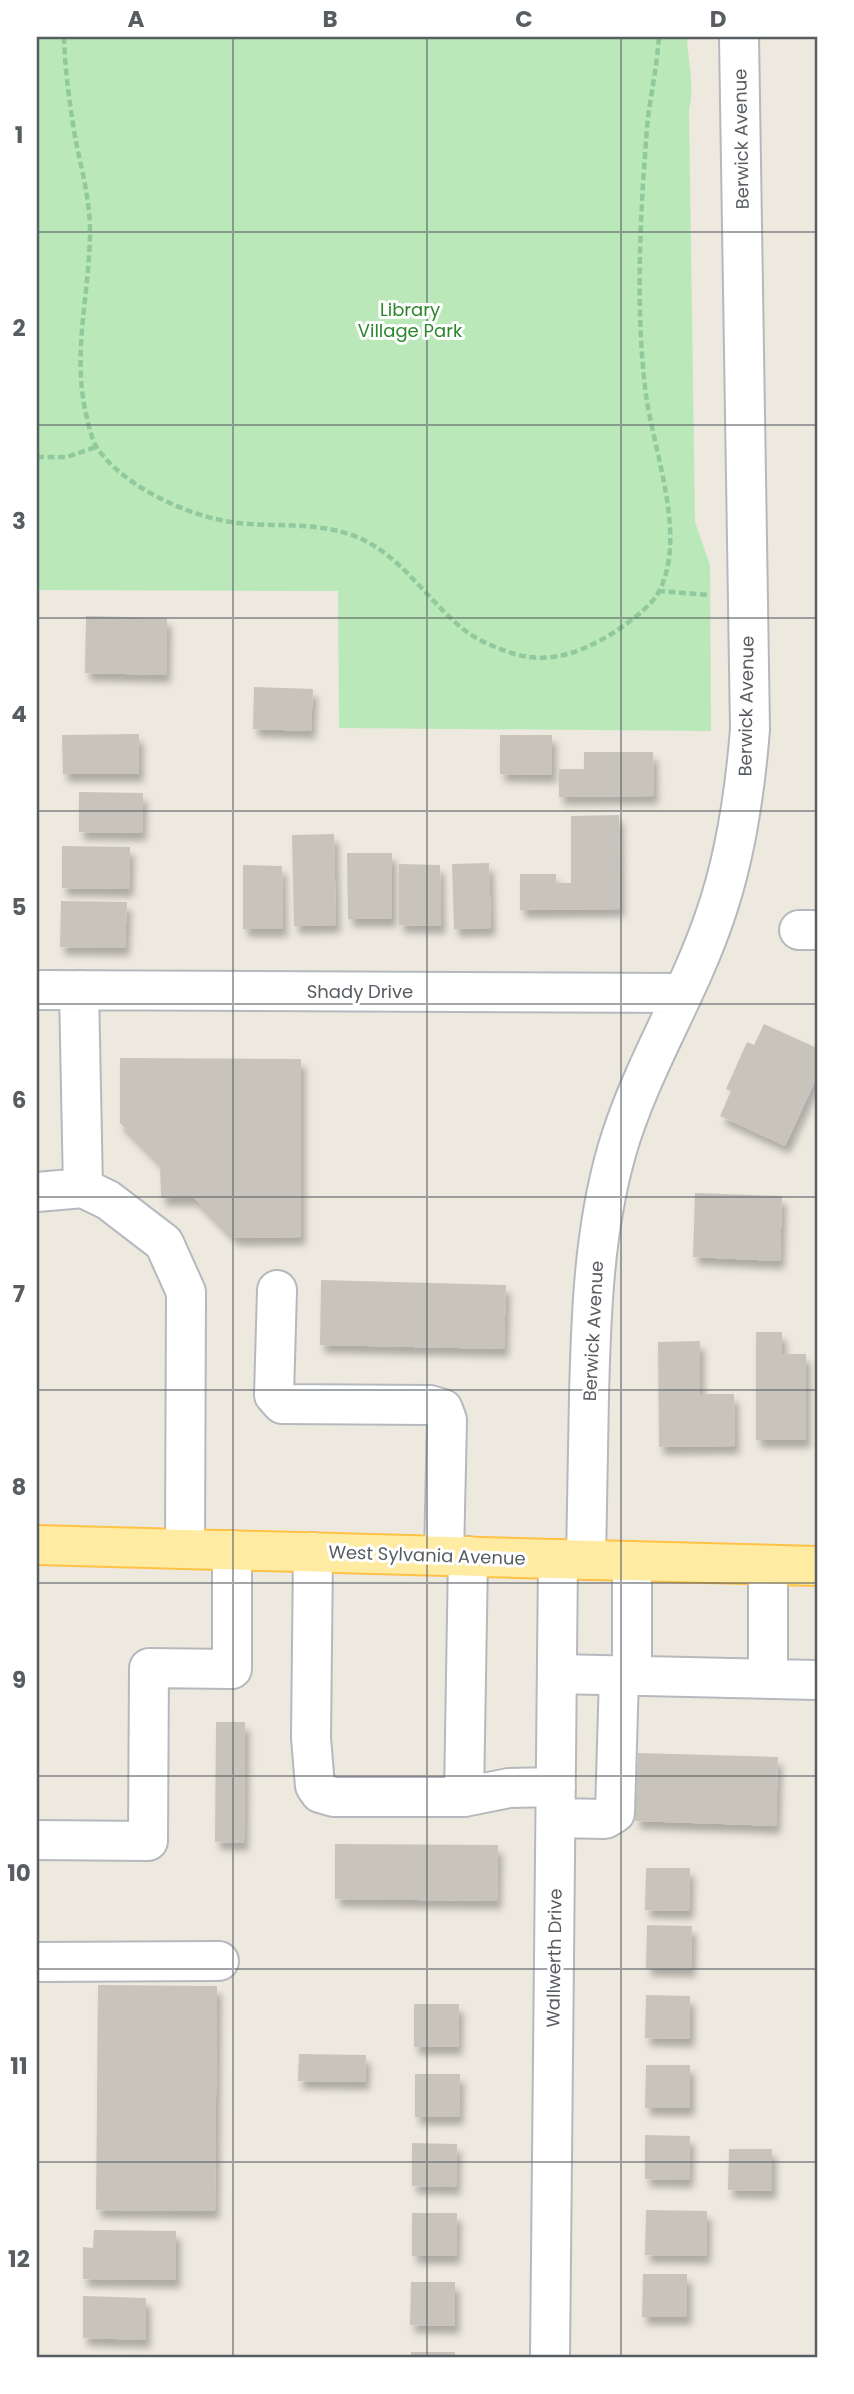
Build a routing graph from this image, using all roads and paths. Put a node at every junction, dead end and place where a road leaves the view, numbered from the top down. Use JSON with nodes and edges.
{"nodes":[{"id":1,"x":64,"y":37,"type":"edge"},
{"id":2,"x":659,"y":37,"type":"edge"},
{"id":3,"x":739,"y":37,"type":"edge"},
{"id":4,"x":96,"y":447,"type":"junction"},
{"id":5,"x":37,"y":457,"type":"edge"},
{"id":6,"x":658,"y":591,"type":"junction"},
{"id":7,"x":714,"y":595,"type":"dead end"},
{"id":8,"x":37,"y":990,"type":"edge"},
{"id":9,"x":79,"y":990,"type":"junction"},
{"id":10,"x":682,"y":993,"type":"junction"},
{"id":11,"x":83,"y":1188,"type":"junction"},
{"id":12,"x":37,"y":1192,"type":"edge"},
{"id":13,"x":277,"y":1290,"type":"dead end"},
{"id":14,"x":37,"y":1545,"type":"edge"},
{"id":15,"x":185,"y":1549,"type":"junction"},
{"id":16,"x":232,"y":1550,"type":"junction"},
{"id":17,"x":313,"y":1552,"type":"junction"},
{"id":18,"x":456,"y":1556,"type":"junction"},
{"id":19,"x":572,"y":1559,"type":"junction"},
{"id":20,"x":632,"y":1561,"type":"junction"},
{"id":21,"x":768,"y":1565,"type":"junction"},
{"id":22,"x":817,"y":1566,"type":"edge"},
{"id":23,"x":557,"y":1674,"type":"junction"},
{"id":24,"x":625,"y":1676,"type":"junction"},
{"id":25,"x":768,"y":1678,"type":"junction"},
{"id":26,"x":817,"y":1680,"type":"edge"},
{"id":27,"x":464,"y":1797,"type":"junction"},
{"id":28,"x":556,"y":1803,"type":"junction"},
{"id":29,"x":37,"y":1840,"type":"edge"},
{"id":30,"x":219,"y":1961,"type":"dead end"},
{"id":31,"x":37,"y":1962,"type":"edge"},
{"id":32,"x":550,"y":2357,"type":"edge"}],
"edges":[{"from":1,"to":4,"type":"path"},
{"from":2,"to":6,"type":"path"},
{"from":3,"to":10,"type":"street","name":"Berwick Avenue"},
{"from":4,"to":5,"type":"path"},
{"from":4,"to":6,"type":"path"},
{"from":6,"to":7,"type":"path"},
{"from":8,"to":9,"type":"street","name":"Shady Drive"},
{"from":9,"to":10,"type":"street","name":"Shady Drive"},
{"from":9,"to":11,"type":"street"},
{"from":10,"to":19,"type":"street","name":"Berwick Avenue"},
{"from":11,"to":12,"type":"street"},
{"from":11,"to":15,"type":"street"},
{"from":13,"to":18,"type":"street"},
{"from":14,"to":15,"type":"main road","name":"West Sylvania Avenue"},
{"from":15,"to":16,"type":"main road","name":"West Sylvania Avenue"},
{"from":16,"to":17,"type":"main road","name":"West Sylvania Avenue"},
{"from":16,"to":29,"type":"street"},
{"from":17,"to":18,"type":"main road","name":"West Sylvania Avenue"},
{"from":17,"to":27,"type":"street"},
{"from":18,"to":19,"type":"main road","name":"West Sylvania Avenue"},
{"from":18,"to":27,"type":"street"},
{"from":19,"to":20,"type":"main road","name":"West Sylvania Avenue"},
{"from":19,"to":23,"type":"street","name":"Wallwerth Drive"},
{"from":20,"to":21,"type":"main road","name":"West Sylvania Avenue"},
{"from":20,"to":24,"type":"street"},
{"from":21,"to":22,"type":"main road","name":"West Sylvania Avenue"},
{"from":21,"to":25,"type":"street"},
{"from":23,"to":24,"type":"street"},
{"from":23,"to":28,"type":"street","name":"Wallwerth Drive"},
{"from":24,"to":25,"type":"street"},
{"from":24,"to":28,"type":"street"},
{"from":25,"to":26,"type":"street"},
{"from":27,"to":28,"type":"street"},
{"from":28,"to":32,"type":"street","name":"Wallwerth Drive"},
{"from":30,"to":31,"type":"street"}]}
